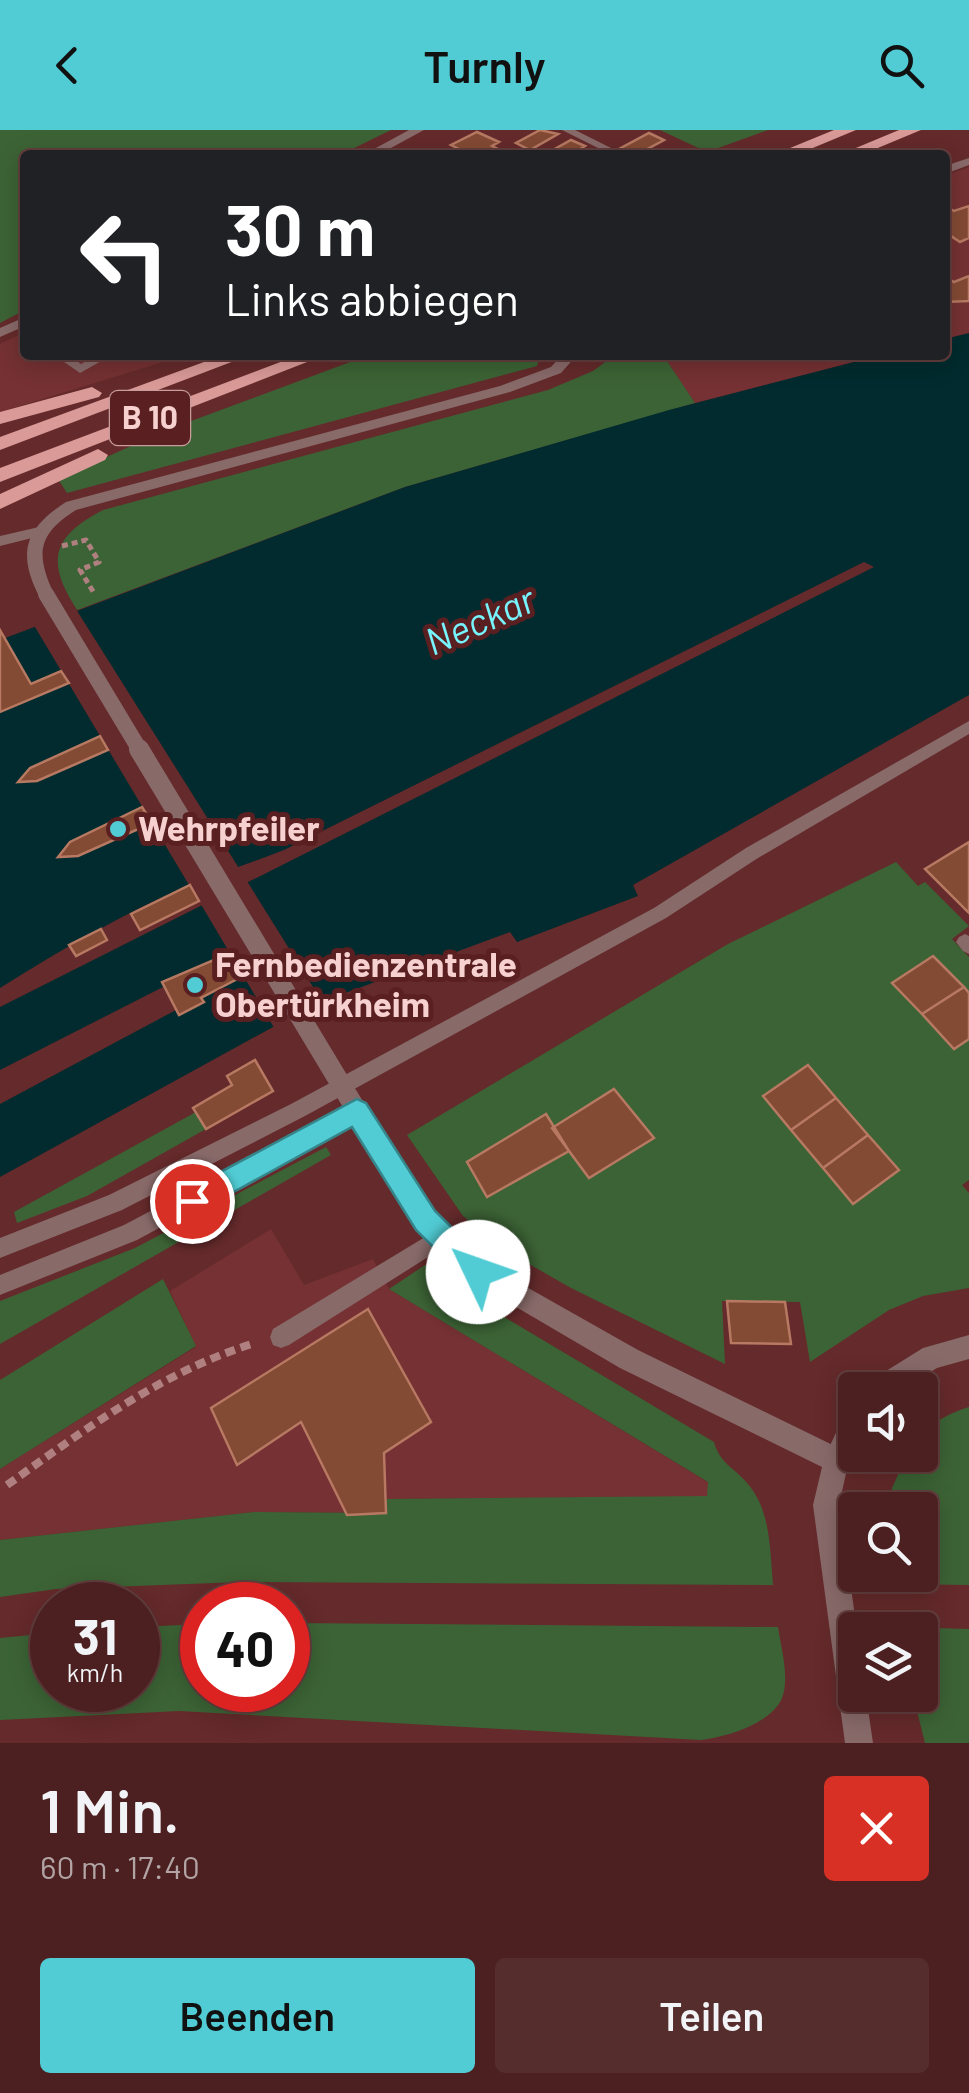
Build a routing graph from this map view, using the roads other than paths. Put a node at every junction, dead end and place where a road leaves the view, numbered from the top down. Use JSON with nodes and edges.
{"nodes":[{"id":1,"x":418,"y":130,"type":"edge"},
{"id":2,"x":567,"y":130,"type":"edge"},
{"id":3,"x":848,"y":130,"type":"edge"},
{"id":4,"x":913,"y":130,"type":"edge"},
{"id":5,"x":378,"y":150,"type":"edge"},
{"id":6,"x":609,"y":150,"type":"edge"},
{"id":7,"x":794,"y":150,"type":"edge"},
{"id":8,"x":860,"y":150,"type":"edge"},
{"id":9,"x":67,"y":360,"type":"edge"},
{"id":10,"x":97,"y":360,"type":"edge"},
{"id":11,"x":228,"y":360,"type":"edge"},
{"id":12,"x":303,"y":360,"type":"edge"},
{"id":13,"x":305,"y":360,"type":"edge"},
{"id":14,"x":565,"y":360,"type":"edge"},
{"id":15,"x":215,"y":365,"type":"junction"},
{"id":16,"x":0,"y":418,"type":"edge"},
{"id":17,"x":0,"y":444,"type":"edge"},
{"id":18,"x":0,"y":475,"type":"edge"},
{"id":19,"x":0,"y":502,"type":"edge"},
{"id":20,"x":39,"y":532,"type":"junction"},
{"id":21,"x":0,"y":540,"type":"edge"},
{"id":22,"x":969,"y":727,"type":"edge"},
{"id":23,"x":357,"y":1111,"type":"junction"},
{"id":24,"x":440,"y":1238,"type":"junction"},
{"id":25,"x":0,"y":1248,"type":"edge"},
{"id":26,"x":0,"y":1285,"type":"edge"},
{"id":27,"x":281,"y":1337,"type":"road end"},
{"id":28,"x":969,"y":1348,"type":"edge"},
{"id":29,"x":908,"y":1372,"type":"edge"},
{"id":30,"x":838,"y":1456,"type":"edge"},
{"id":31,"x":836,"y":1460,"type":"junction"},
{"id":32,"x":859,"y":1743,"type":"edge"}],
"edges":[{"from":1,"to":5,"type":"street"},
{"from":2,"to":6,"type":"lane"},
{"from":3,"to":7,"type":"highway"},
{"from":4,"to":8,"type":"highway"},
{"from":9,"to":10,"type":"lane"},
{"from":11,"to":15,"type":"highway","number":"B 10"},
{"from":12,"to":18,"type":"highway","number":"B 10"},
{"from":13,"to":19,"type":"highway"},
{"from":14,"to":20,"type":"street"},
{"from":15,"to":16,"type":"highway"},
{"from":15,"to":17,"type":"highway","number":"B 10"},
{"from":20,"to":21,"type":"lane"},
{"from":20,"to":23,"type":"street","bridge":true},
{"from":22,"to":25,"type":"lane"},
{"from":23,"to":24,"type":"street"},
{"from":23,"to":26,"type":"lane"},
{"from":24,"to":27,"type":"lane"},
{"from":24,"to":31,"type":"street"},
{"from":28,"to":29,"type":"street"},
{"from":30,"to":31,"type":"street"},
{"from":31,"to":32,"type":"street"}]}
